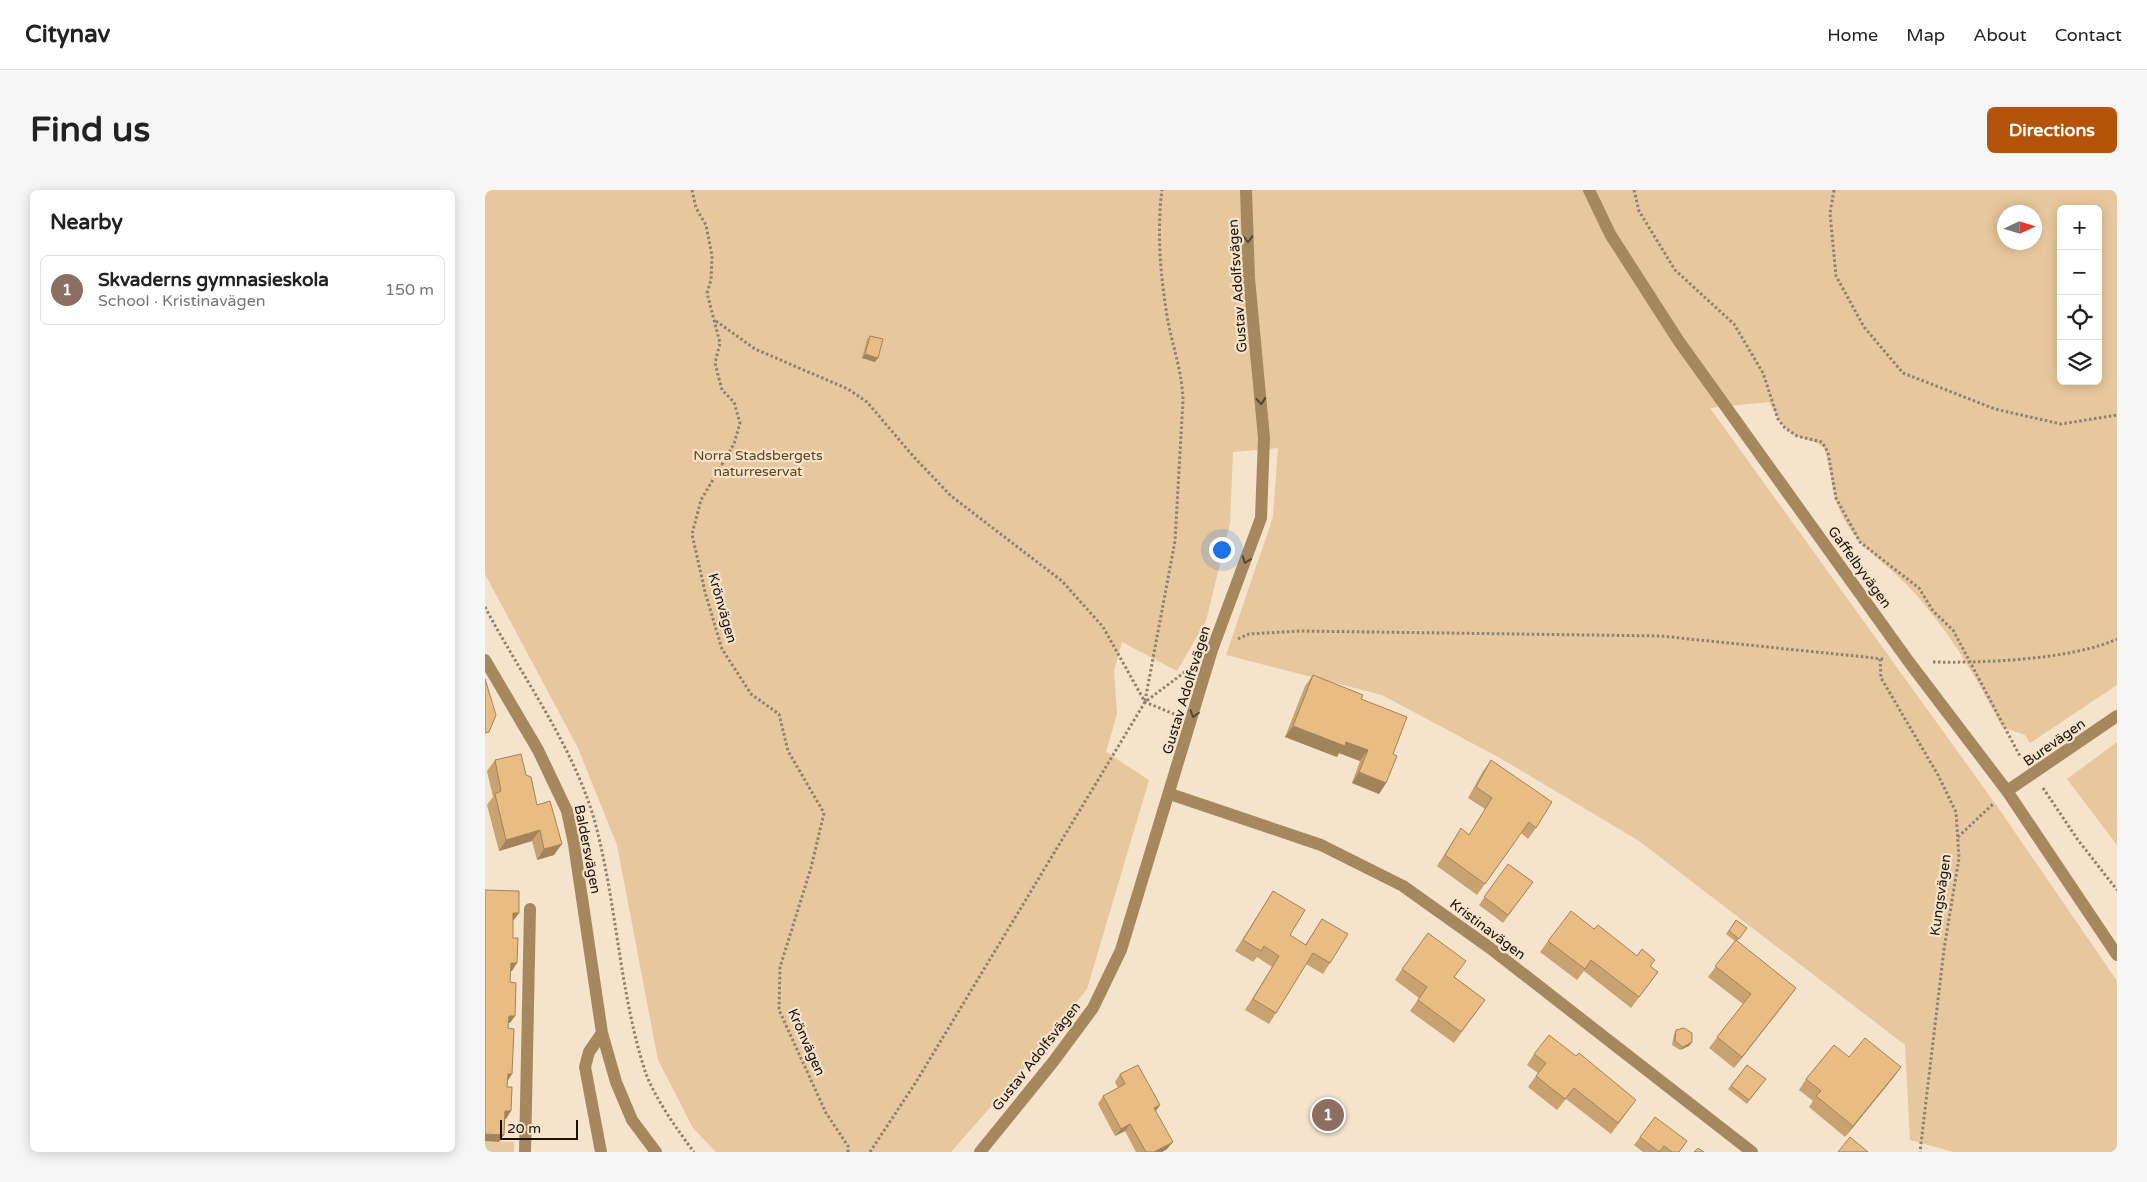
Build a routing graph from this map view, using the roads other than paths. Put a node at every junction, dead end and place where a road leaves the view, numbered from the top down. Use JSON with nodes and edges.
{"nodes":[{"id":1,"x":1246,"y":190,"type":"edge"},
{"id":2,"x":1589,"y":190,"type":"edge"},
{"id":3,"x":485,"y":660,"type":"edge"},
{"id":4,"x":2117,"y":716,"type":"edge"},
{"id":5,"x":2007,"y":792,"type":"junction"},
{"id":6,"x":1170,"y":794,"type":"junction"},
{"id":7,"x":530,"y":909,"type":"dead end"},
{"id":8,"x":2117,"y":955,"type":"edge"},
{"id":9,"x":602,"y":1033,"type":"junction"},
{"id":10,"x":525,"y":1152,"type":"edge"},
{"id":11,"x":601,"y":1152,"type":"edge"},
{"id":12,"x":656,"y":1152,"type":"edge"},
{"id":13,"x":980,"y":1152,"type":"edge"},
{"id":14,"x":1753,"y":1152,"type":"edge"}],
"edges":[{"from":1,"to":6,"type":"street","name":"Gustav Adolfsvägen","one_way":true},
{"from":2,"to":5,"type":"street","name":"Gaffelbyvägen"},
{"from":3,"to":9,"type":"street","name":"Baldersvägen"},
{"from":4,"to":5,"type":"street","name":"Burevägen"},
{"from":5,"to":8,"type":"street","name":"Gaffelbyvägen"},
{"from":6,"to":13,"type":"street","name":"Gustav Adolfsvägen"},
{"from":6,"to":14,"type":"street","name":"Kristinavägen"},
{"from":7,"to":10,"type":"street"},
{"from":9,"to":11,"type":"street"},
{"from":9,"to":12,"type":"street","name":"Baldersvägen"}]}
